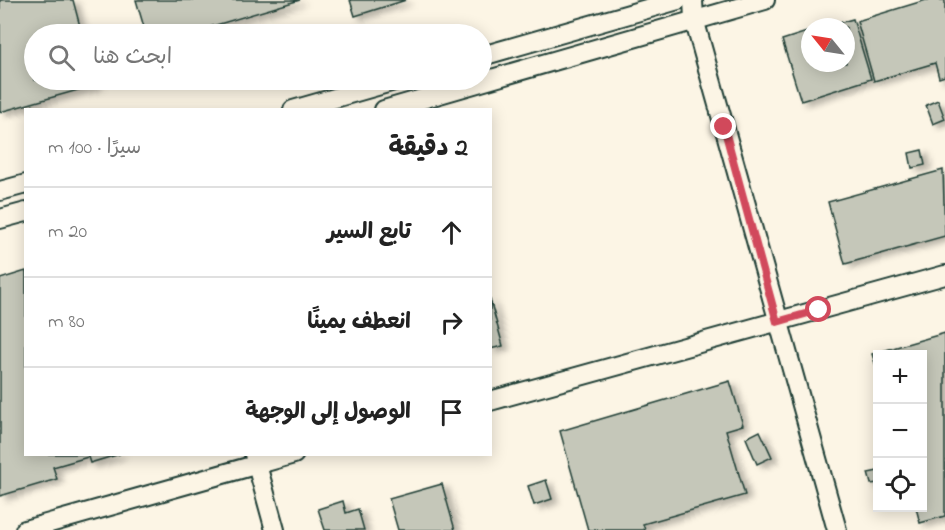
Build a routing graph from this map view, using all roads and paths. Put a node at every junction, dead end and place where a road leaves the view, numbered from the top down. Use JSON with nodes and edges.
{"nodes":[{"id":1,"x":678,"y":0,"type":"edge"},
{"id":2,"x":693,"y":0,"type":"edge"},
{"id":3,"x":765,"y":0,"type":"edge"},
{"id":4,"x":694,"y":19,"type":"junction"},
{"id":5,"x":492,"y":53,"type":"edge"},
{"id":6,"x":492,"y":78,"type":"edge"},
{"id":7,"x":363,"y":90,"type":"edge"},
{"id":8,"x":452,"y":90,"type":"edge"},
{"id":9,"x":300,"y":108,"type":"edge"},
{"id":10,"x":391,"y":108,"type":"edge"},
{"id":11,"x":24,"y":185,"type":"edge"},
{"id":12,"x":0,"y":191,"type":"edge"},
{"id":13,"x":24,"y":213,"type":"edge"},
{"id":14,"x":0,"y":219,"type":"edge"},
{"id":15,"x":945,"y":275,"type":"edge"},
{"id":16,"x":777,"y":322,"type":"junction"},
{"id":17,"x":492,"y":400,"type":"edge"},
{"id":18,"x":281,"y":456,"type":"edge"},
{"id":19,"x":255,"y":460,"type":"edge"},
{"id":20,"x":26,"y":530,"type":"edge"},
{"id":21,"x":275,"y":530,"type":"edge"},
{"id":22,"x":837,"y":530,"type":"edge"}],
"edges":[{"from":1,"to":5,"type":"street"},
{"from":2,"to":4,"type":"street"},
{"from":3,"to":4,"type":"street"},
{"from":4,"to":6,"type":"street"},
{"from":4,"to":16,"type":"street"},
{"from":7,"to":9,"type":"street"},
{"from":8,"to":10,"type":"street"},
{"from":11,"to":12,"type":"street"},
{"from":13,"to":14,"type":"street"},
{"from":15,"to":16,"type":"street"},
{"from":16,"to":17,"type":"street"},
{"from":16,"to":22,"type":"street"},
{"from":18,"to":19,"type":"street"},
{"from":19,"to":20,"type":"street"},
{"from":19,"to":21,"type":"street"}]}
